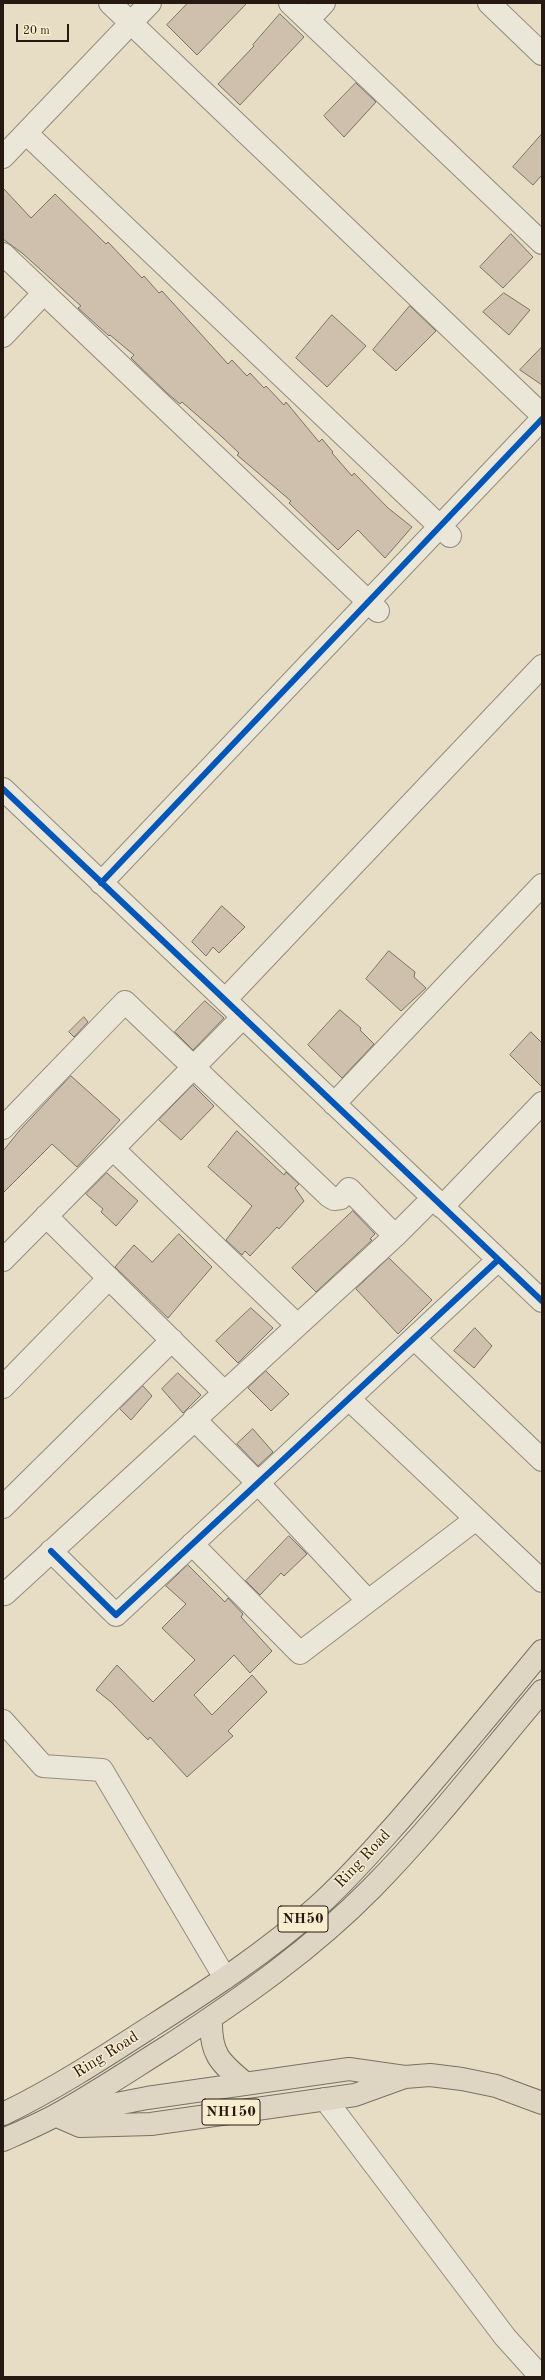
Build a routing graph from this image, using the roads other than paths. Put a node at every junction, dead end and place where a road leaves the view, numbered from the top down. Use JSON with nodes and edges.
{"nodes":[{"id":1,"x":110,"y":3,"type":"edge"},
{"id":2,"x":150,"y":3,"type":"edge"},
{"id":3,"x":290,"y":3,"type":"edge"},
{"id":4,"x":489,"y":3,"type":"edge"},
{"id":5,"x":316,"y":9,"type":"edge"},
{"id":6,"x":131,"y":23,"type":"junction"},
{"id":7,"x":542,"y":54,"type":"edge"},
{"id":8,"x":26,"y":133,"type":"junction"},
{"id":9,"x":3,"y":157,"type":"edge"},
{"id":10,"x":542,"y":222,"type":"edge"},
{"id":11,"x":542,"y":243,"type":"edge"},
{"id":12,"x":3,"y":254,"type":"edge"},
{"id":13,"x":44,"y":292,"type":"junction"},
{"id":14,"x":3,"y":336,"type":"edge"},
{"id":15,"x":542,"y":415,"type":"edge"},
{"id":16,"x":542,"y":419,"type":"edge"},
{"id":17,"x":542,"y":439,"type":"edge"},
{"id":18,"x":445,"y":531,"type":"junction"},
{"id":19,"x":373,"y":606,"type":"junction"},
{"id":20,"x":542,"y":666,"type":"edge"},
{"id":21,"x":4,"y":794,"type":"edge"},
{"id":22,"x":542,"y":885,"type":"edge"},
{"id":23,"x":106,"y":887,"type":"junction"},
{"id":24,"x":224,"y":1000,"type":"junction"},
{"id":25,"x":243,"y":1017,"type":"junction"},
{"id":26,"x":194,"y":1067,"type":"junction"},
{"id":27,"x":542,"y":1103,"type":"edge"},
{"id":28,"x":334,"y":1104,"type":"junction"},
{"id":29,"x":3,"y":1128,"type":"edge"},
{"id":30,"x":113,"y":1149,"type":"junction"},
{"id":31,"x":438,"y":1202,"type":"junction"},
{"id":32,"x":46,"y":1216,"type":"junction"},
{"id":33,"x":395,"y":1236,"type":"junction"},
{"id":34,"x":3,"y":1260,"type":"edge"},
{"id":35,"x":498,"y":1260,"type":"junction"},
{"id":36,"x":109,"y":1278,"type":"junction"},
{"id":37,"x":538,"y":1290,"type":"edge"},
{"id":38,"x":296,"y":1324,"type":"junction"},
{"id":39,"x":414,"y":1338,"type":"junction"},
{"id":40,"x":172,"y":1340,"type":"junction"},
{"id":41,"x":3,"y":1387,"type":"edge"},
{"id":42,"x":224,"y":1392,"type":"junction"},
{"id":43,"x":349,"y":1399,"type":"junction"},
{"id":44,"x":194,"y":1419,"type":"junction"},
{"id":45,"x":542,"y":1460,"type":"edge"},
{"id":46,"x":258,"y":1483,"type":"junction"},
{"id":47,"x":3,"y":1508,"type":"edge"},
{"id":48,"x":476,"y":1519,"type":"junction"},
{"id":49,"x":192,"y":1544,"type":"junction"},
{"id":50,"x":51,"y":1551,"type":"junction"},
{"id":51,"x":542,"y":1581,"type":"edge"},
{"id":52,"x":3,"y":1593,"type":"edge"},
{"id":53,"x":368,"y":1601,"type":"junction"},
{"id":54,"x":542,"y":1651,"type":"edge"},
{"id":55,"x":542,"y":1691,"type":"edge"},
{"id":56,"x":3,"y":1721,"type":"edge"},
{"id":57,"x":225,"y":1978,"type":"junction"},
{"id":58,"x":211,"y":2018,"type":"junction"},
{"id":59,"x":405,"y":2077,"type":"junction"},
{"id":60,"x":246,"y":2084,"type":"junction"},
{"id":61,"x":326,"y":2099,"type":"junction"},
{"id":62,"x":542,"y":2103,"type":"edge"},
{"id":63,"x":3,"y":2115,"type":"edge"},
{"id":64,"x":56,"y":2115,"type":"junction"},
{"id":65,"x":3,"y":2140,"type":"edge"},
{"id":66,"x":541,"y":2377,"type":"edge"}],
"edges":[{"from":1,"to":6,"type":"street"},
{"from":2,"to":6,"type":"street"},
{"from":3,"to":5,"type":"street"},
{"from":4,"to":7,"type":"street"},
{"from":5,"to":10,"type":"street"},
{"from":5,"to":11,"type":"street"},
{"from":6,"to":8,"type":"street"},
{"from":6,"to":15,"type":"street"},
{"from":8,"to":9,"type":"street"},
{"from":8,"to":18,"type":"street"},
{"from":12,"to":13,"type":"street"},
{"from":13,"to":14,"type":"street"},
{"from":13,"to":19,"type":"street"},
{"from":16,"to":18,"type":"street"},
{"from":17,"to":18,"type":"street"},
{"from":18,"to":19,"type":"street"},
{"from":19,"to":23,"type":"street"},
{"from":20,"to":24,"type":"street"},
{"from":21,"to":23,"type":"street"},
{"from":22,"to":28,"type":"street"},
{"from":23,"to":24,"type":"street"},
{"from":24,"to":25,"type":"street"},
{"from":25,"to":26,"type":"street"},
{"from":25,"to":28,"type":"street"},
{"from":26,"to":29,"type":"street"},
{"from":26,"to":30,"type":"street"},
{"from":26,"to":33,"type":"street"},
{"from":27,"to":31,"type":"street"},
{"from":28,"to":31,"type":"street"},
{"from":30,"to":32,"type":"street"},
{"from":30,"to":38,"type":"street"},
{"from":31,"to":33,"type":"street"},
{"from":31,"to":35,"type":"street"},
{"from":32,"to":34,"type":"street"},
{"from":32,"to":36,"type":"street"},
{"from":33,"to":38,"type":"street"},
{"from":35,"to":37,"type":"street"},
{"from":35,"to":39,"type":"street"},
{"from":36,"to":40,"type":"street"},
{"from":36,"to":41,"type":"street"},
{"from":38,"to":42,"type":"street"},
{"from":39,"to":43,"type":"street"},
{"from":39,"to":45,"type":"street"},
{"from":40,"to":42,"type":"street"},
{"from":40,"to":47,"type":"street"},
{"from":42,"to":44,"type":"street"},
{"from":43,"to":46,"type":"street"},
{"from":43,"to":48,"type":"street"},
{"from":44,"to":46,"type":"street"},
{"from":44,"to":50,"type":"street"},
{"from":46,"to":49,"type":"street"},
{"from":46,"to":53,"type":"street"},
{"from":48,"to":51,"type":"street"},
{"from":48,"to":53,"type":"street"},
{"from":49,"to":50,"type":"street"},
{"from":49,"to":53,"type":"street"},
{"from":50,"to":52,"type":"street"},
{"from":54,"to":57,"type":"highway","name":"Ring Road","number":"NH50"},
{"from":55,"to":58,"type":"highway","name":"Ring Road","number":"NH50"},
{"from":56,"to":57,"type":"street"},
{"from":57,"to":63,"type":"highway","name":"Ring Road","number":"NH50"},
{"from":58,"to":60,"type":"highway"},
{"from":58,"to":64,"type":"highway","name":"Ring Road","number":"NH50"},
{"from":59,"to":60,"type":"highway","number":"NH150"},
{"from":59,"to":61,"type":"highway","number":"NH150"},
{"from":59,"to":62,"type":"highway","number":"NH150"},
{"from":60,"to":64,"type":"highway","number":"NH150"},
{"from":61,"to":64,"type":"highway","number":"NH150"},
{"from":61,"to":66,"type":"street"},
{"from":63,"to":64,"type":"highway","number":"NH150"},
{"from":64,"to":65,"type":"highway","name":"Ring Road","number":"NH50"}]}
